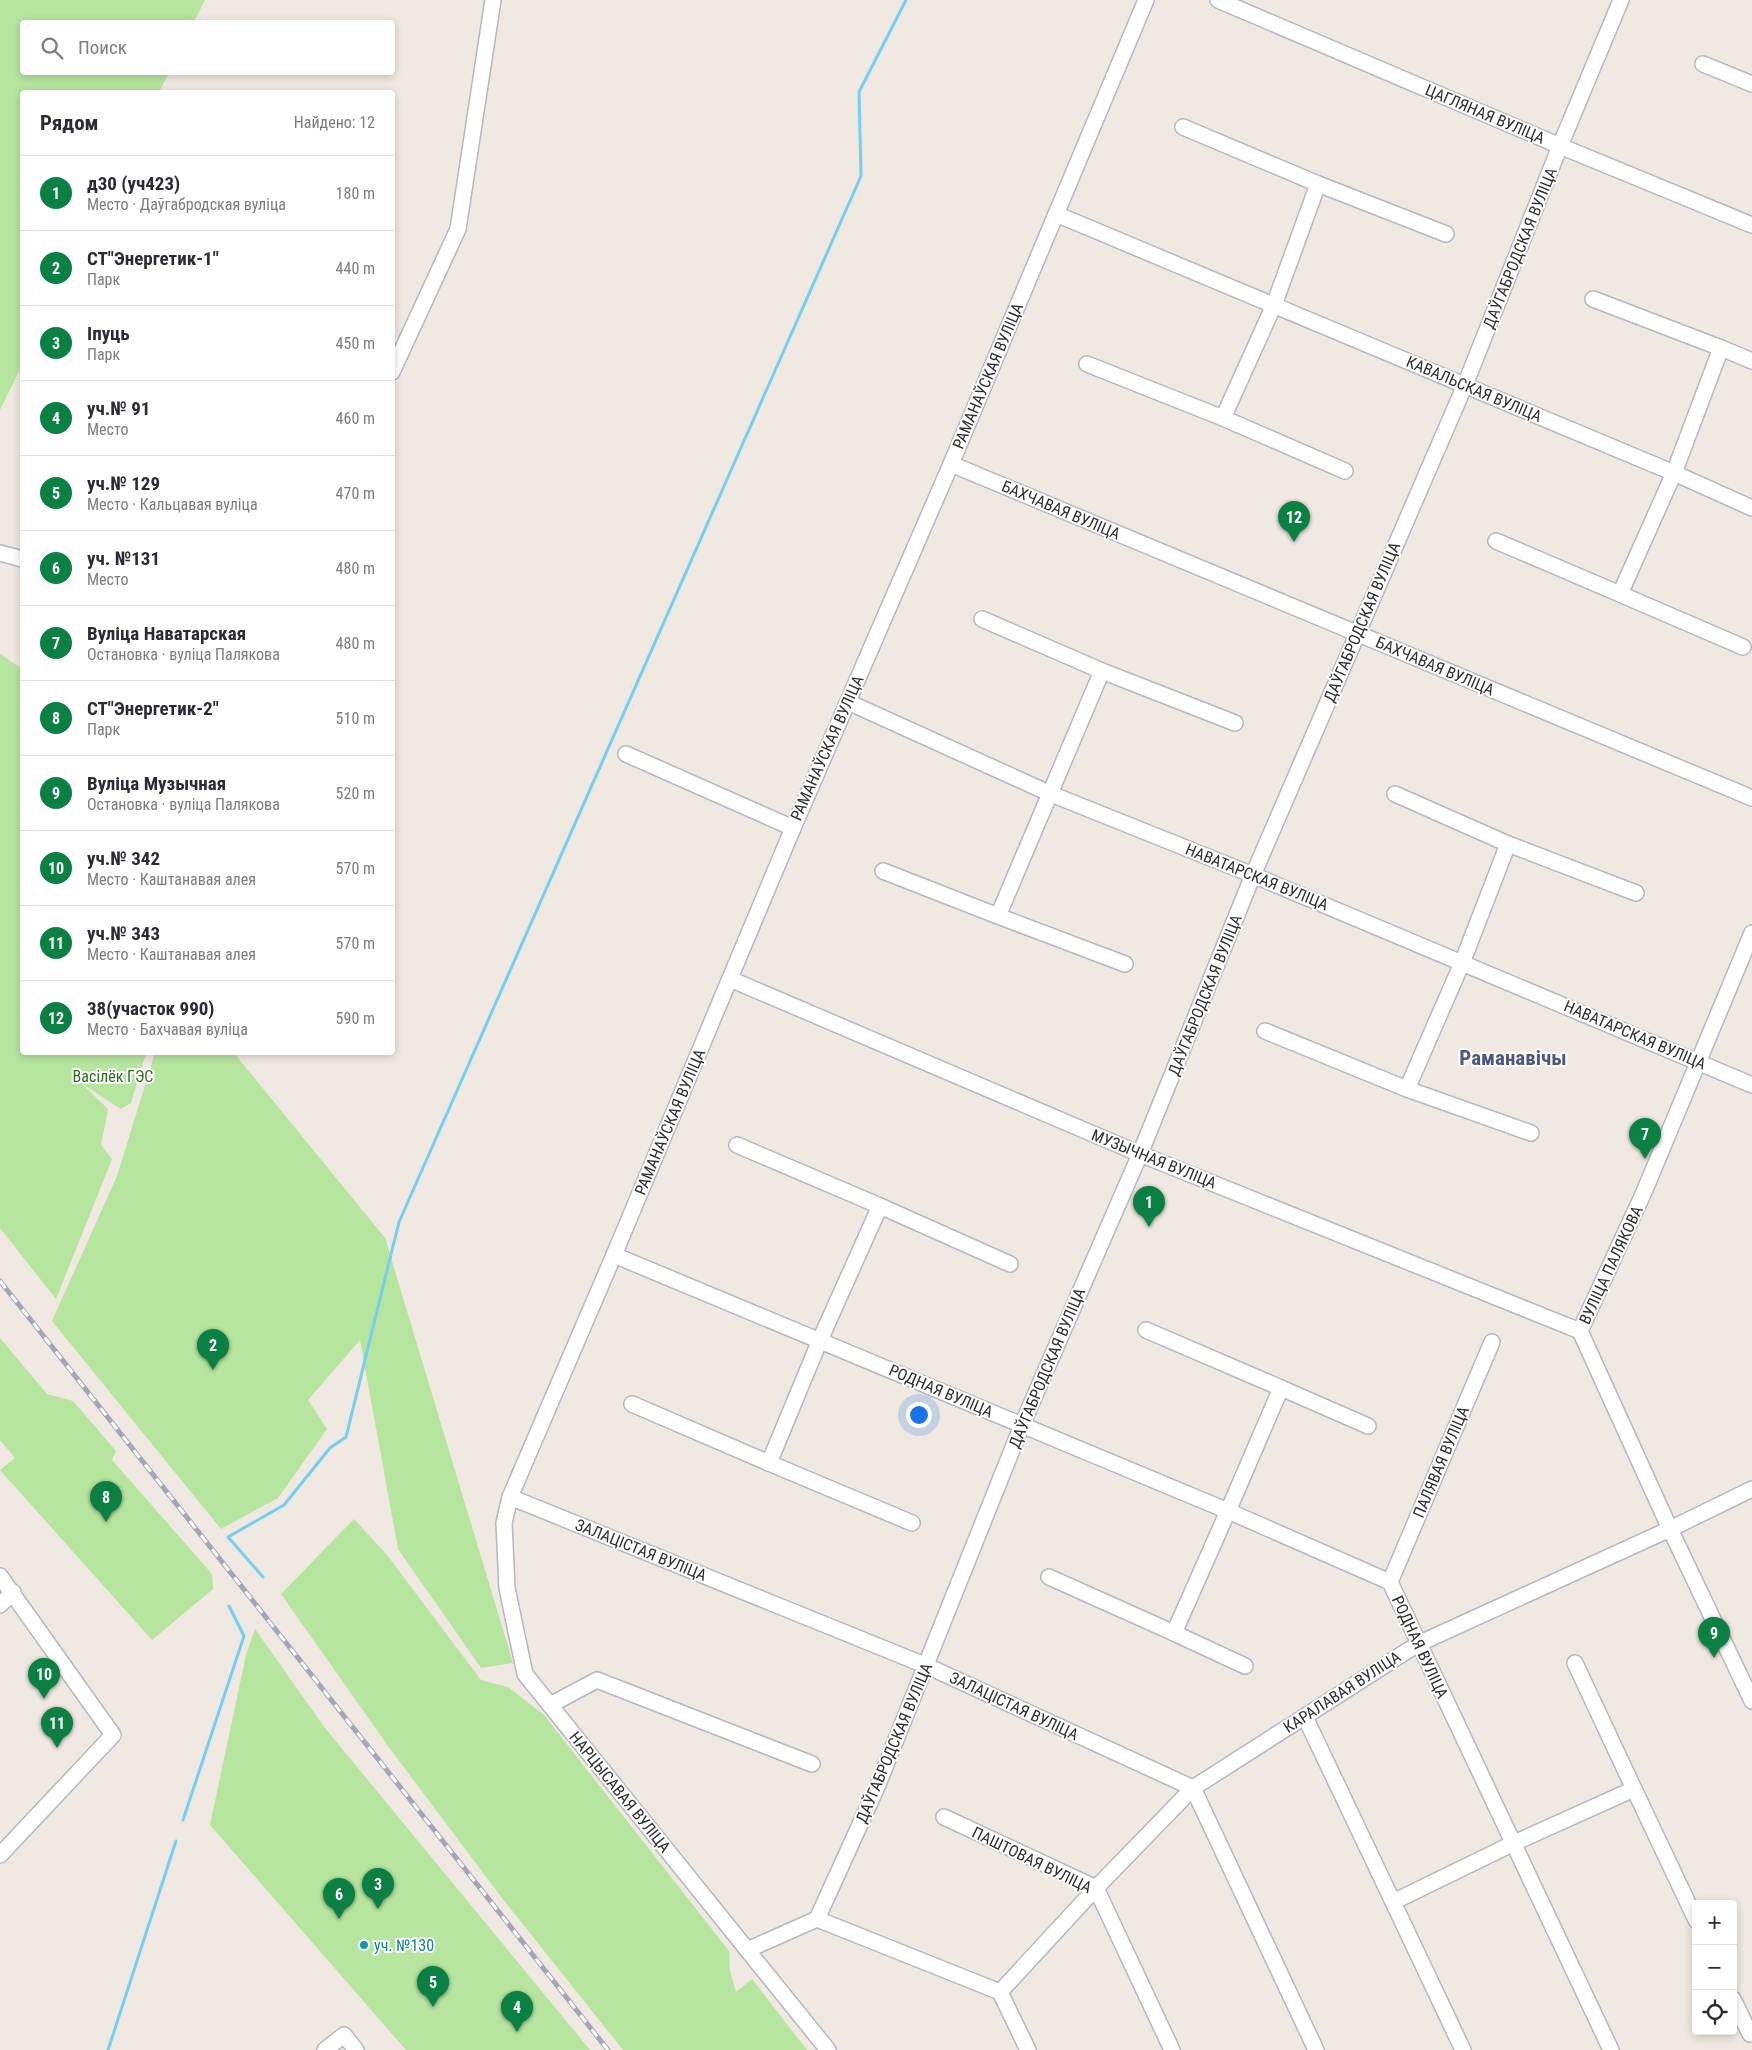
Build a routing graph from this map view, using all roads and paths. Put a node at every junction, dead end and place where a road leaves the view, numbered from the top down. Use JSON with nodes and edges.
{"nodes":[{"id":1,"x":493,"y":0,"type":"edge"},
{"id":2,"x":1146,"y":0,"type":"edge"},
{"id":3,"x":1218,"y":0,"type":"edge"},
{"id":4,"x":1621,"y":0,"type":"edge"},
{"id":5,"x":1703,"y":64,"type":"dead end"},
{"id":6,"x":1752,"y":84,"type":"edge"},
{"id":7,"x":1183,"y":127,"type":"dead end"},
{"id":8,"x":1560,"y":146,"type":"junction"},
{"id":9,"x":1318,"y":184,"type":"junction"},
{"id":10,"x":1056,"y":214,"type":"junction"},
{"id":11,"x":1752,"y":226,"type":"edge"},
{"id":12,"x":1446,"y":234,"type":"dead end"},
{"id":13,"x":1593,"y":299,"type":"dead end"},
{"id":14,"x":1274,"y":305,"type":"junction"},
{"id":15,"x":1721,"y":348,"type":"junction"},
{"id":16,"x":1752,"y":361,"type":"edge"},
{"id":17,"x":1087,"y":364,"type":"dead end"},
{"id":18,"x":395,"y":366,"type":"edge"},
{"id":19,"x":1465,"y":385,"type":"junction"},
{"id":20,"x":1223,"y":418,"type":"junction"},
{"id":21,"x":951,"y":464,"type":"junction"},
{"id":22,"x":1345,"y":471,"type":"dead end"},
{"id":23,"x":1674,"y":473,"type":"junction"},
{"id":24,"x":1752,"y":508,"type":"edge"},
{"id":25,"x":1496,"y":541,"type":"dead end"},
{"id":26,"x":0,"y":553,"type":"edge"},
{"id":27,"x":20,"y":558,"type":"edge"},
{"id":28,"x":1620,"y":594,"type":"junction"},
{"id":29,"x":982,"y":619,"type":"dead end"},
{"id":30,"x":1357,"y":634,"type":"junction"},
{"id":31,"x":1743,"y":647,"type":"dead end"},
{"id":32,"x":1102,"y":672,"type":"junction"},
{"id":33,"x":848,"y":702,"type":"junction"},
{"id":34,"x":1235,"y":724,"type":"dead end"},
{"id":35,"x":626,"y":754,"type":"dead end"},
{"id":36,"x":1051,"y":794,"type":"junction"},
{"id":37,"x":1395,"y":794,"type":"dead end"},
{"id":38,"x":1752,"y":798,"type":"edge"},
{"id":39,"x":793,"y":828,"type":"junction"},
{"id":40,"x":1508,"y":844,"type":"junction"},
{"id":41,"x":883,"y":871,"type":"dead end"},
{"id":42,"x":1253,"y":875,"type":"junction"},
{"id":43,"x":1636,"y":893,"type":"dead end"},
{"id":44,"x":998,"y":916,"type":"junction"},
{"id":45,"x":1752,"y":933,"type":"edge"},
{"id":46,"x":1462,"y":963,"type":"junction"},
{"id":47,"x":1126,"y":964,"type":"dead end"},
{"id":48,"x":730,"y":979,"type":"junction"},
{"id":49,"x":1265,"y":1031,"type":"dead end"},
{"id":50,"x":1698,"y":1062,"type":"junction"},
{"id":51,"x":1752,"y":1085,"type":"edge"},
{"id":52,"x":1407,"y":1089,"type":"junction"},
{"id":53,"x":1531,"y":1133,"type":"dead end"},
{"id":54,"x":737,"y":1145,"type":"dead end"},
{"id":55,"x":1140,"y":1154,"type":"junction"},
{"id":56,"x":880,"y":1206,"type":"junction"},
{"id":57,"x":614,"y":1255,"type":"junction"},
{"id":58,"x":1010,"y":1264,"type":"dead end"},
{"id":59,"x":1146,"y":1330,"type":"dead end"},
{"id":60,"x":1580,"y":1331,"type":"junction"},
{"id":61,"x":820,"y":1340,"type":"junction"},
{"id":62,"x":1492,"y":1342,"type":"dead end"},
{"id":63,"x":1281,"y":1388,"type":"junction"},
{"id":64,"x":632,"y":1404,"type":"dead end"},
{"id":65,"x":1022,"y":1425,"type":"junction"},
{"id":66,"x":1368,"y":1426,"type":"dead end"},
{"id":67,"x":770,"y":1463,"type":"junction"},
{"id":68,"x":1752,"y":1489,"type":"edge"},
{"id":69,"x":510,"y":1497,"type":"junction"},
{"id":70,"x":1228,"y":1511,"type":"junction"},
{"id":71,"x":912,"y":1523,"type":"dead end"},
{"id":72,"x":1670,"y":1529,"type":"junction"},
{"id":73,"x":0,"y":1576,"type":"edge"},
{"id":74,"x":1049,"y":1577,"type":"dead end"},
{"id":75,"x":1390,"y":1582,"type":"junction"},
{"id":76,"x":13,"y":1592,"type":"junction"},
{"id":77,"x":0,"y":1605,"type":"edge"},
{"id":78,"x":1174,"y":1633,"type":"junction"},
{"id":79,"x":1418,"y":1644,"type":"junction"},
{"id":80,"x":1575,"y":1663,"type":"dead end"},
{"id":81,"x":927,"y":1666,"type":"junction"},
{"id":82,"x":1245,"y":1666,"type":"dead end"},
{"id":83,"x":1752,"y":1701,"type":"edge"},
{"id":84,"x":550,"y":1705,"type":"junction"},
{"id":85,"x":1305,"y":1717,"type":"junction"},
{"id":86,"x":812,"y":1764,"type":"dead end"},
{"id":87,"x":1193,"y":1788,"type":"junction"},
{"id":88,"x":1634,"y":1789,"type":"junction"},
{"id":89,"x":944,"y":1817,"type":"dead end"},
{"id":90,"x":1514,"y":1843,"type":"junction"},
{"id":91,"x":0,"y":1855,"type":"edge"},
{"id":92,"x":1096,"y":1888,"type":"junction"},
{"id":93,"x":1393,"y":1902,"type":"junction"},
{"id":94,"x":1692,"y":1912,"type":"edge"},
{"id":95,"x":817,"y":1919,"type":"junction"},
{"id":96,"x":747,"y":1950,"type":"junction"},
{"id":97,"x":1000,"y":1992,"type":"junction"},
{"id":98,"x":1737,"y":2006,"type":"edge"},
{"id":99,"x":1750,"y":2034,"type":"dead end"},
{"id":100,"x":325,"y":2050,"type":"edge"},
{"id":101,"x":356,"y":2050,"type":"edge"},
{"id":102,"x":828,"y":2050,"type":"edge"},
{"id":103,"x":1028,"y":2050,"type":"edge"},
{"id":104,"x":1172,"y":2050,"type":"edge"},
{"id":105,"x":1316,"y":2050,"type":"edge"},
{"id":106,"x":1463,"y":2050,"type":"edge"},
{"id":107,"x":1611,"y":2050,"type":"edge"}],
"edges":[{"from":1,"to":18,"type":"street"},
{"from":2,"to":10,"type":"street","name":"РАМАНАЎСКАЯ ВУЛІЦА"},
{"from":3,"to":8,"type":"street","name":"ЦАГЛЯНАЯ ВУЛІЦА"},
{"from":4,"to":8,"type":"street","name":"ДАЎГАБРОДСКАЯ ВУЛІЦА"},
{"from":5,"to":6,"type":"street"},
{"from":7,"to":9,"type":"street"},
{"from":8,"to":11,"type":"street","name":"ЦАГЛЯНАЯ ВУЛІЦА"},
{"from":8,"to":19,"type":"street","name":"ДАЎГАБРОДСКАЯ ВУЛІЦА"},
{"from":9,"to":12,"type":"street"},
{"from":9,"to":14,"type":"street"},
{"from":10,"to":14,"type":"street","name":"КАВАЛЬСКАЯ ВУЛІЦА"},
{"from":10,"to":21,"type":"street","name":"РАМАНАЎСКАЯ ВУЛІЦА"},
{"from":13,"to":15,"type":"street"},
{"from":14,"to":19,"type":"street","name":"КАВАЛЬСКАЯ ВУЛІЦА"},
{"from":14,"to":20,"type":"street"},
{"from":15,"to":16,"type":"street"},
{"from":15,"to":23,"type":"street"},
{"from":17,"to":20,"type":"street"},
{"from":19,"to":23,"type":"street","name":"КАВАЛЬСКАЯ ВУЛІЦА"},
{"from":19,"to":30,"type":"street","name":"ДАЎГАБРОДСКАЯ ВУЛІЦА"},
{"from":20,"to":22,"type":"street"},
{"from":21,"to":30,"type":"street","name":"БАХЧАВАЯ ВУЛІЦА"},
{"from":21,"to":33,"type":"street","name":"РАМАНАЎСКАЯ ВУЛІЦА"},
{"from":23,"to":24,"type":"street","name":"КАВАЛЬСКАЯ ВУЛІЦА"},
{"from":23,"to":28,"type":"street"},
{"from":25,"to":28,"type":"street"},
{"from":26,"to":27,"type":"street"},
{"from":28,"to":31,"type":"street"},
{"from":29,"to":32,"type":"street"},
{"from":30,"to":38,"type":"street","name":"БАХЧАВАЯ ВУЛІЦА"},
{"from":30,"to":42,"type":"street","name":"ДАЎГАБРОДСКАЯ ВУЛІЦА"},
{"from":32,"to":34,"type":"street"},
{"from":32,"to":36,"type":"street"},
{"from":33,"to":36,"type":"street","name":"НАВАТАРСКАЯ ВУЛІЦА"},
{"from":33,"to":39,"type":"street","name":"РАМАНАЎСКАЯ ВУЛІЦА"},
{"from":35,"to":39,"type":"street"},
{"from":36,"to":42,"type":"street","name":"НАВАТАРСКАЯ ВУЛІЦА"},
{"from":36,"to":44,"type":"street"},
{"from":37,"to":40,"type":"street"},
{"from":39,"to":48,"type":"street","name":"РАМАНАЎСКАЯ ВУЛІЦА"},
{"from":40,"to":43,"type":"street"},
{"from":40,"to":46,"type":"street"},
{"from":41,"to":44,"type":"street"},
{"from":42,"to":46,"type":"street","name":"НАВАТАРСКАЯ ВУЛІЦА"},
{"from":42,"to":55,"type":"street","name":"ДАЎГАБРОДСКАЯ ВУЛІЦА"},
{"from":44,"to":47,"type":"street"},
{"from":45,"to":50,"type":"street","name":"ВУЛІЦА ПАЛЯКОВА"},
{"from":46,"to":50,"type":"street","name":"НАВАТАРСКАЯ ВУЛІЦА"},
{"from":46,"to":52,"type":"street"},
{"from":48,"to":55,"type":"street","name":"МУЗЫЧНАЯ ВУЛІЦА"},
{"from":48,"to":57,"type":"street","name":"РАМАНАЎСКАЯ ВУЛІЦА"},
{"from":49,"to":52,"type":"street"},
{"from":50,"to":51,"type":"street","name":"НАВАТАРСКАЯ ВУЛІЦА"},
{"from":50,"to":60,"type":"street","name":"ВУЛІЦА ПАЛЯКОВА"},
{"from":52,"to":53,"type":"street"},
{"from":54,"to":56,"type":"street"},
{"from":55,"to":60,"type":"street","name":"МУЗЫЧНАЯ ВУЛІЦА"},
{"from":55,"to":65,"type":"street","name":"ДАЎГАБРОДСКАЯ ВУЛІЦА"},
{"from":56,"to":58,"type":"street"},
{"from":56,"to":61,"type":"street"},
{"from":57,"to":61,"type":"street","name":"РОДНАЯ ВУЛІЦА"},
{"from":57,"to":69,"type":"street","name":"РАМАНАЎСКАЯ ВУЛІЦА"},
{"from":59,"to":63,"type":"street"},
{"from":60,"to":72,"type":"street","name":"ВУЛІЦА ПАЛЯКОВА"},
{"from":61,"to":65,"type":"street","name":"РОДНАЯ ВУЛІЦА"},
{"from":61,"to":67,"type":"street"},
{"from":62,"to":75,"type":"street","name":"ПАЛЯВАЯ ВУЛІЦА"},
{"from":63,"to":66,"type":"street"},
{"from":63,"to":70,"type":"street"},
{"from":64,"to":67,"type":"street"},
{"from":65,"to":70,"type":"street","name":"РОДНАЯ ВУЛІЦА"},
{"from":65,"to":81,"type":"street","name":"ДАЎГАБРОДСКАЯ ВУЛІЦА"},
{"from":67,"to":71,"type":"street"},
{"from":68,"to":72,"type":"street","name":"КАРАЛАВАЯ ВУЛІЦА"},
{"from":69,"to":81,"type":"street","name":"ЗАЛАЦІСТАЯ ВУЛІЦА"},
{"from":69,"to":84,"type":"street","name":"НАРЦЫСАВАЯ ВУЛІЦА"},
{"from":70,"to":75,"type":"street","name":"РОДНАЯ ВУЛІЦА"},
{"from":70,"to":78,"type":"street"},
{"from":72,"to":79,"type":"street","name":"КАРАЛАВАЯ ВУЛІЦА"},
{"from":72,"to":83,"type":"street","name":"ВУЛІЦА ПАЛЯКОВА"},
{"from":73,"to":76,"type":"street"},
{"from":74,"to":78,"type":"street"},
{"from":75,"to":79,"type":"street","name":"РОДНАЯ ВУЛІЦА"},
{"from":76,"to":77,"type":"street"},
{"from":76,"to":91,"type":"street"},
{"from":78,"to":82,"type":"street"},
{"from":79,"to":85,"type":"street","name":"КАРАЛАВАЯ ВУЛІЦА"},
{"from":79,"to":90,"type":"street","name":"РОДНАЯ ВУЛІЦА"},
{"from":80,"to":88,"type":"street"},
{"from":81,"to":87,"type":"street","name":"ЗАЛАЦІСТАЯ ВУЛІЦА"},
{"from":81,"to":95,"type":"street","name":"ДАЎГАБРОДСКАЯ ВУЛІЦА"},
{"from":84,"to":86,"type":"street"},
{"from":84,"to":96,"type":"street","name":"НАРЦЫСАВАЯ ВУЛІЦА"},
{"from":85,"to":87,"type":"street","name":"КАРАЛАВАЯ ВУЛІЦА"},
{"from":85,"to":93,"type":"street"},
{"from":87,"to":92,"type":"street","name":"КАРАЛАВАЯ ВУЛІЦА"},
{"from":87,"to":105,"type":"street"},
{"from":88,"to":90,"type":"street"},
{"from":88,"to":94,"type":"street"},
{"from":89,"to":92,"type":"street","name":"ПАШТОВАЯ ВУЛІЦА"},
{"from":90,"to":93,"type":"street"},
{"from":90,"to":107,"type":"street","name":"РОДНАЯ ВУЛІЦА"},
{"from":92,"to":97,"type":"street","name":"КАРАЛАВАЯ ВУЛІЦА"},
{"from":92,"to":104,"type":"street","name":"ПАШТОВАЯ ВУЛІЦА"},
{"from":93,"to":106,"type":"street"},
{"from":95,"to":96,"type":"street"},
{"from":95,"to":97,"type":"street"},
{"from":96,"to":102,"type":"street","name":"НАРЦЫСАВАЯ ВУЛІЦА"},
{"from":97,"to":103,"type":"street"},
{"from":98,"to":99,"type":"street"},
{"from":100,"to":101,"type":"street"}]}
